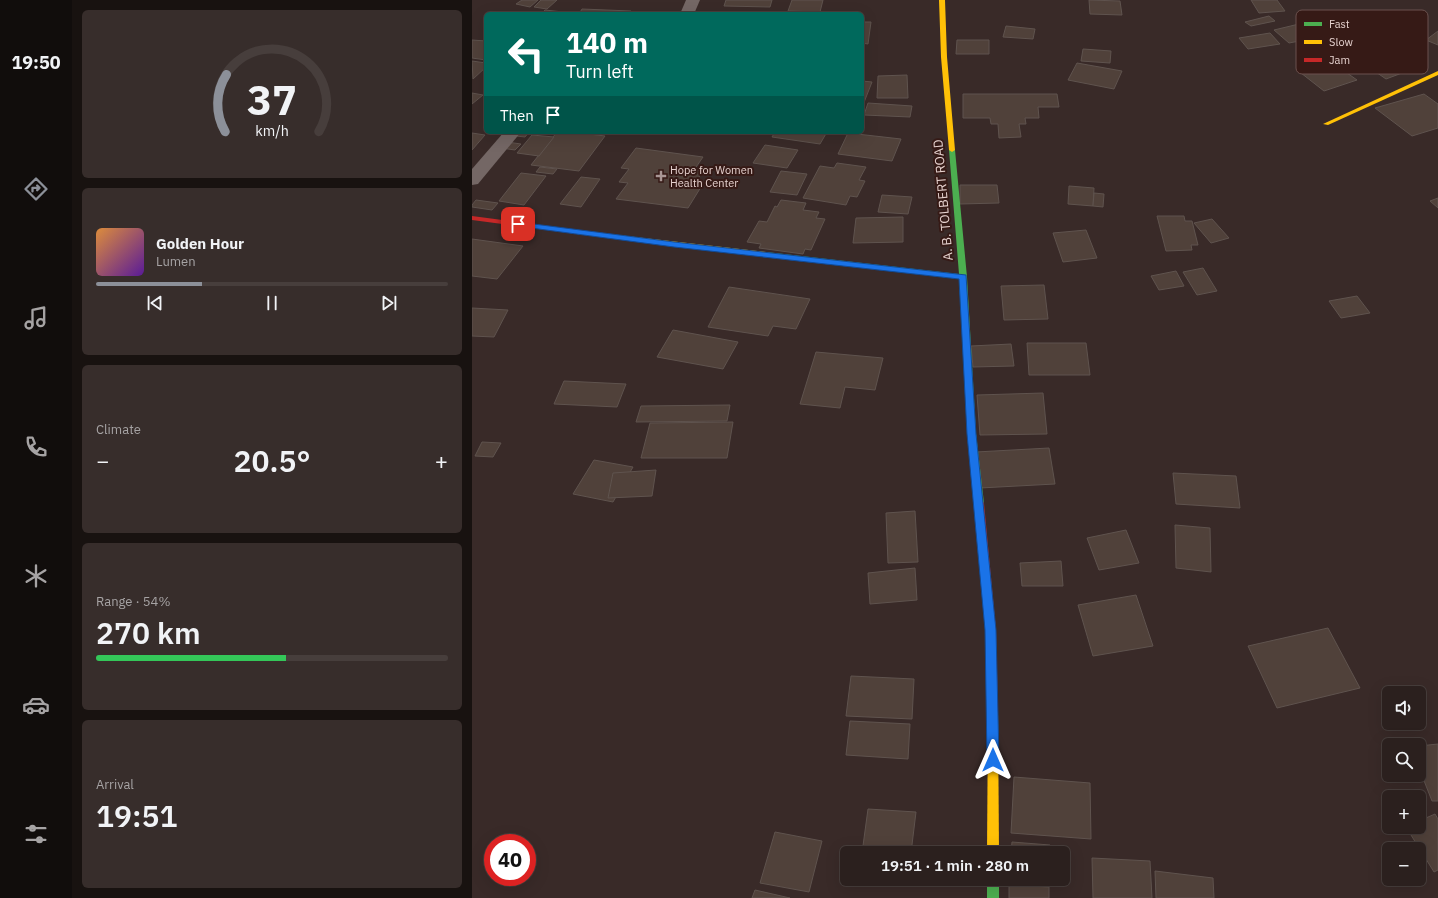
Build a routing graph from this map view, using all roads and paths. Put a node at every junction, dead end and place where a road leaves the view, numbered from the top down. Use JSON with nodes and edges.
{"nodes":[{"id":1,"x":693,"y":0,"type":"edge"},
{"id":2,"x":942,"y":0,"type":"edge"},
{"id":3,"x":687,"y":12,"type":"edge"},
{"id":4,"x":1438,"y":73,"type":"edge"},
{"id":5,"x":1326,"y":124,"type":"dead end"},
{"id":6,"x":511,"y":134,"type":"edge"},
{"id":7,"x":472,"y":180,"type":"edge"},
{"id":8,"x":472,"y":218,"type":"edge"},
{"id":9,"x":963,"y":277,"type":"junction"},
{"id":10,"x":993,"y":846,"type":"edge"},
{"id":11,"x":993,"y":886,"type":"edge"},
{"id":12,"x":993,"y":898,"type":"edge"}],
"edges":[{"from":1,"to":3,"type":"street"},
{"from":2,"to":9,"type":"street","name":"A. B. TOLBERT ROAD"},
{"from":4,"to":5,"type":"street"},
{"from":6,"to":7,"type":"street"},
{"from":8,"to":9,"type":"street"},
{"from":9,"to":10,"type":"street","name":"A. B. TOLBERT ROAD"},
{"from":11,"to":12,"type":"street"}]}
